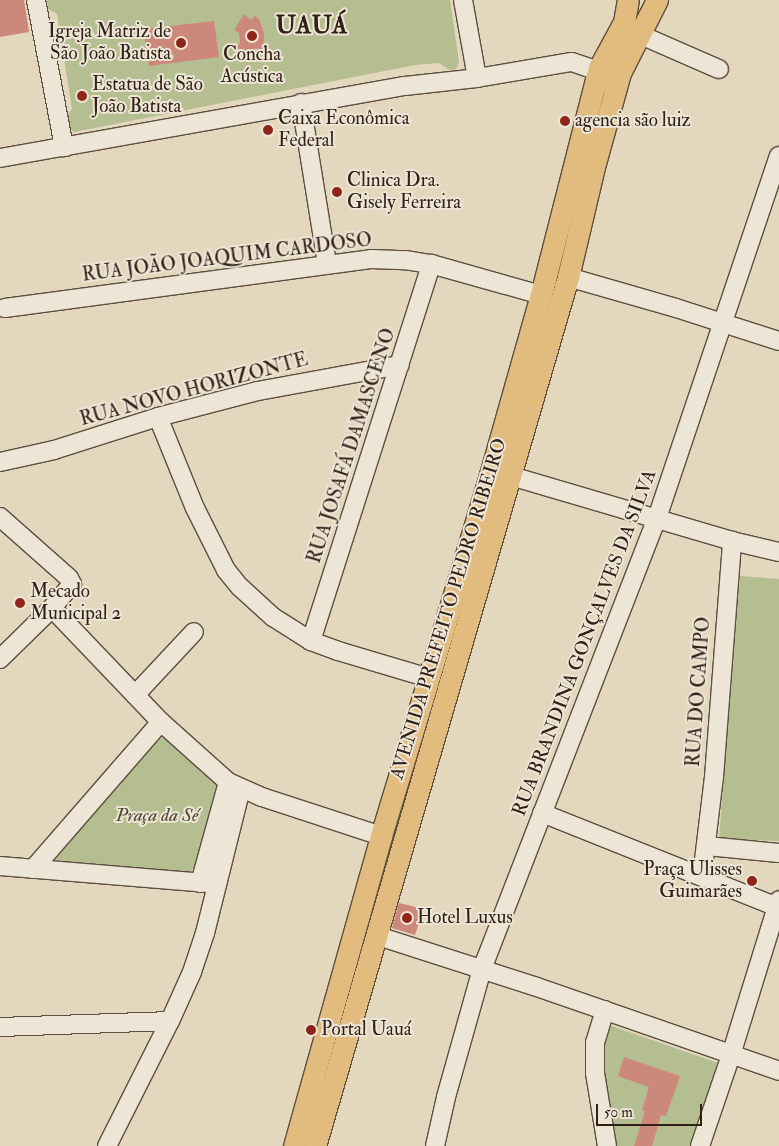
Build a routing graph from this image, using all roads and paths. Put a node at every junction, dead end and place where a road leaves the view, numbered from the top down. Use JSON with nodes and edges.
{"nodes":[{"id":1,"x":36,"y":0,"type":"edge"},
{"id":2,"x":463,"y":0,"type":"edge"},
{"id":3,"x":628,"y":0,"type":"edge"},
{"id":4,"x":657,"y":0,"type":"edge"},
{"id":5,"x":641,"y":35,"type":"junction"},
{"id":6,"x":599,"y":69,"type":"junction"},
{"id":7,"x":719,"y":69,"type":"dead end"},
{"id":8,"x":620,"y":75,"type":"junction"},
{"id":9,"x":477,"y":78,"type":"junction"},
{"id":10,"x":301,"y":103,"type":"junction"},
{"id":11,"x":64,"y":147,"type":"junction"},
{"id":12,"x":779,"y":156,"type":"edge"},
{"id":13,"x":0,"y":158,"type":"edge"},
{"id":14,"x":328,"y":264,"type":"junction"},
{"id":15,"x":432,"y":264,"type":"junction"},
{"id":16,"x":547,"y":271,"type":"junction"},
{"id":17,"x":568,"y":277,"type":"junction"},
{"id":18,"x":541,"y":295,"type":"junction"},
{"id":19,"x":562,"y":300,"type":"junction"},
{"id":20,"x":5,"y":308,"type":"dead end"},
{"id":21,"x":723,"y":324,"type":"junction"},
{"id":22,"x":779,"y":341,"type":"edge"},
{"id":23,"x":400,"y":365,"type":"junction"},
{"id":24,"x":158,"y":417,"type":"junction"},
{"id":25,"x":0,"y":462,"type":"edge"},
{"id":26,"x":501,"y":473,"type":"junction"},
{"id":27,"x":0,"y":517,"type":"edge"},
{"id":28,"x":657,"y":518,"type":"junction"},
{"id":29,"x":732,"y":541,"type":"junction"},
{"id":30,"x":779,"y":552,"type":"edge"},
{"id":31,"x":52,"y":608,"type":"junction"},
{"id":32,"x":194,"y":632,"type":"dead end"},
{"id":33,"x":311,"y":641,"type":"junction"},
{"id":34,"x":6,"y":642,"type":"edge"},
{"id":35,"x":0,"y":659,"type":"edge"},
{"id":36,"x":429,"y":678,"type":"junction"},
{"id":37,"x":450,"y":683,"type":"junction"},
{"id":38,"x":135,"y":695,"type":"junction"},
{"id":39,"x":161,"y":722,"type":"junction"},
{"id":40,"x":235,"y":786,"type":"junction"},
{"id":41,"x":542,"y":813,"type":"junction"},
{"id":42,"x":382,"y":836,"type":"junction"},
{"id":43,"x":404,"y":843,"type":"junction"},
{"id":44,"x":707,"y":846,"type":"junction"},
{"id":45,"x":779,"y":853,"type":"edge"},
{"id":46,"x":0,"y":866,"type":"edge"},
{"id":47,"x":32,"y":869,"type":"junction"},
{"id":48,"x":702,"y":876,"type":"junction"},
{"id":49,"x":208,"y":884,"type":"junction"},
{"id":50,"x":778,"y":904,"type":"edge"},
{"id":51,"x":355,"y":930,"type":"junction"},
{"id":52,"x":378,"y":936,"type":"junction"},
{"id":53,"x":482,"y":970,"type":"junction"},
{"id":54,"x":605,"y":1010,"type":"junction"},
{"id":55,"x":170,"y":1021,"type":"junction"},
{"id":56,"x":0,"y":1027,"type":"edge"},
{"id":57,"x":731,"y":1055,"type":"junction"},
{"id":58,"x":779,"y":1071,"type":"edge"},
{"id":59,"x":106,"y":1146,"type":"edge"},
{"id":60,"x":294,"y":1146,"type":"edge"},
{"id":61,"x":315,"y":1146,"type":"edge"},
{"id":62,"x":435,"y":1146,"type":"edge"},
{"id":63,"x":607,"y":1146,"type":"edge"},
{"id":64,"x":700,"y":1146,"type":"edge"}],
"edges":[{"from":1,"to":11,"type":"street"},
{"from":2,"to":9,"type":"street"},
{"from":3,"to":6,"type":"main road","name":"AVENIDA PREFEITO PEDRO RIBEIRO"},
{"from":4,"to":5,"type":"main road"},
{"from":5,"to":7,"type":"street"},
{"from":5,"to":8,"type":"main road","name":"AVENIDA PREFEITO PEDRO RIBEIRO"},
{"from":6,"to":8,"type":"main road"},
{"from":6,"to":9,"type":"street"},
{"from":6,"to":16,"type":"main road","name":"AVENIDA PREFEITO PEDRO RIBEIRO"},
{"from":8,"to":17,"type":"main road","name":"AVENIDA PREFEITO PEDRO RIBEIRO"},
{"from":9,"to":10,"type":"street"},
{"from":10,"to":11,"type":"street"},
{"from":10,"to":14,"type":"street"},
{"from":11,"to":13,"type":"street"},
{"from":12,"to":21,"type":"street","name":"RUA BRANDINA GONÇALVES DA SILVA"},
{"from":14,"to":15,"type":"street","name":"RUA JOÃO JOAQUIM CARDOSO"},
{"from":14,"to":20,"type":"street","name":"RUA JOÃO JOAQUIM CARDOSO"},
{"from":15,"to":18,"type":"street","name":"RUA JOÃO JOAQUIM CARDOSO"},
{"from":15,"to":23,"type":"street","name":"RUA JOSAFÁ DAMASCENO"},
{"from":16,"to":17,"type":"main road"},
{"from":16,"to":18,"type":"main road","name":"AVENIDA PREFEITO PEDRO RIBEIRO"},
{"from":17,"to":19,"type":"main road","name":"AVENIDA PREFEITO PEDRO RIBEIRO"},
{"from":17,"to":21,"type":"street"},
{"from":18,"to":19,"type":"main road"},
{"from":18,"to":26,"type":"main road","name":"AVENIDA PREFEITO PEDRO RIBEIRO"},
{"from":19,"to":26,"type":"main road","name":"AVENIDA PREFEITO PEDRO RIBEIRO"},
{"from":21,"to":22,"type":"street"},
{"from":21,"to":28,"type":"street","name":"RUA BRANDINA GONÇALVES DA SILVA"},
{"from":23,"to":24,"type":"street","name":"RUA NOVO HORIZONTE"},
{"from":23,"to":33,"type":"street","name":"RUA JOSAFÁ DAMASCENO"},
{"from":24,"to":25,"type":"street","name":"RUA NOVO HORIZONTE"},
{"from":24,"to":33,"type":"street"},
{"from":26,"to":28,"type":"street"},
{"from":26,"to":36,"type":"main road","name":"AVENIDA PREFEITO PEDRO RIBEIRO"},
{"from":26,"to":37,"type":"main road","name":"AVENIDA PREFEITO PEDRO RIBEIRO"},
{"from":27,"to":31,"type":"street"},
{"from":28,"to":29,"type":"street"},
{"from":28,"to":41,"type":"street","name":"RUA BRANDINA GONÇALVES DA SILVA"},
{"from":29,"to":30,"type":"street"},
{"from":29,"to":44,"type":"street","name":"RUA DO CAMPO"},
{"from":31,"to":34,"type":"street"},
{"from":31,"to":38,"type":"street"},
{"from":32,"to":38,"type":"street"},
{"from":33,"to":36,"type":"street"},
{"from":34,"to":35,"type":"street"},
{"from":36,"to":37,"type":"main road"},
{"from":36,"to":42,"type":"main road","name":"AVENIDA PREFEITO PEDRO RIBEIRO"},
{"from":37,"to":43,"type":"main road","name":"AVENIDA PREFEITO PEDRO RIBEIRO"},
{"from":38,"to":39,"type":"street"},
{"from":39,"to":40,"type":"street"},
{"from":39,"to":47,"type":"street"},
{"from":40,"to":42,"type":"street"},
{"from":40,"to":49,"type":"street"},
{"from":41,"to":48,"type":"street"},
{"from":41,"to":53,"type":"street","name":"RUA BRANDINA GONÇALVES DA SILVA"},
{"from":42,"to":43,"type":"main road"},
{"from":42,"to":51,"type":"main road","name":"AVENIDA PREFEITO PEDRO RIBEIRO"},
{"from":43,"to":52,"type":"main road","name":"AVENIDA PREFEITO PEDRO RIBEIRO"},
{"from":44,"to":45,"type":"street"},
{"from":44,"to":48,"type":"street","name":"RUA DO CAMPO"},
{"from":46,"to":47,"type":"street"},
{"from":47,"to":49,"type":"street"},
{"from":48,"to":50,"type":"street"},
{"from":49,"to":55,"type":"street"},
{"from":50,"to":57,"type":"street"},
{"from":51,"to":52,"type":"main road"},
{"from":51,"to":60,"type":"main road","name":"AVENIDA PREFEITO PEDRO RIBEIRO"},
{"from":52,"to":53,"type":"street"},
{"from":52,"to":61,"type":"main road","name":"AVENIDA PREFEITO PEDRO RIBEIRO"},
{"from":53,"to":54,"type":"street"},
{"from":53,"to":62,"type":"street","name":"RUA BRANDINA GONÇALVES DA SILVA"},
{"from":54,"to":57,"type":"street"},
{"from":54,"to":63,"type":"street"},
{"from":55,"to":56,"type":"street"},
{"from":55,"to":59,"type":"street"},
{"from":57,"to":58,"type":"street"},
{"from":57,"to":64,"type":"street"}]}
